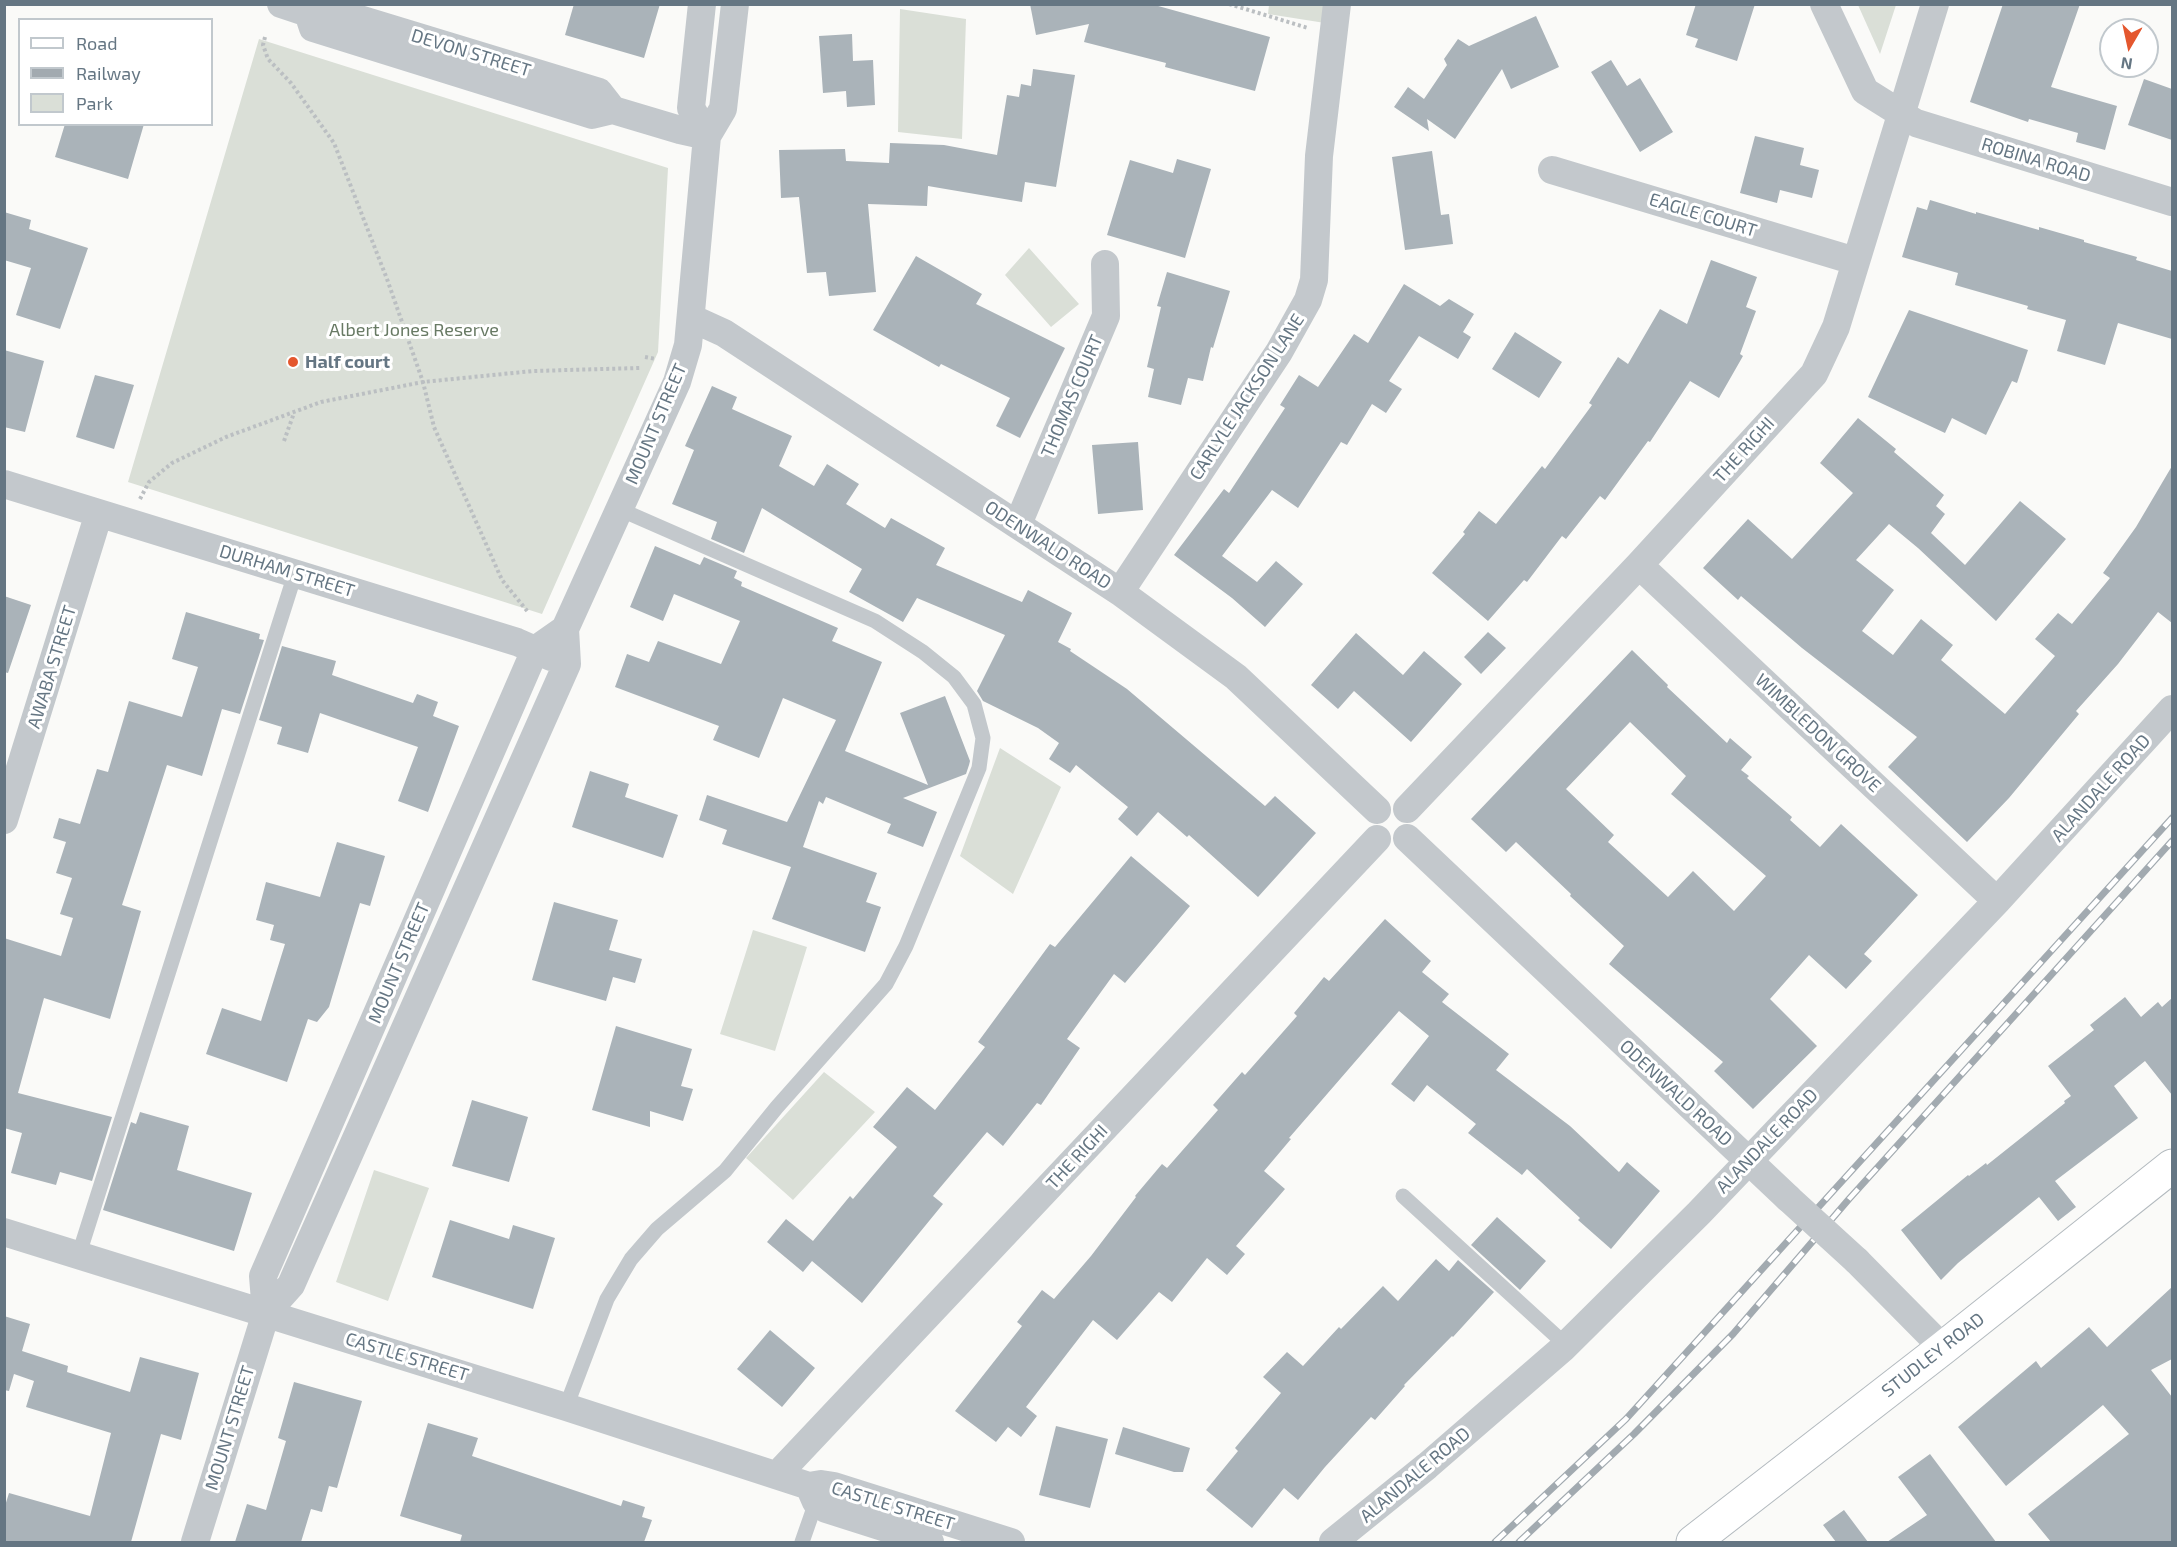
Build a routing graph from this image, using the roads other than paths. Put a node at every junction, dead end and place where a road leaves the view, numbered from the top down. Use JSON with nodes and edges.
{"nodes":[{"id":1,"x":702,"y":4,"type":"edge"},
{"id":2,"x":735,"y":4,"type":"edge"},
{"id":3,"x":1337,"y":4,"type":"edge"},
{"id":4,"x":1824,"y":4,"type":"edge"},
{"id":5,"x":1935,"y":4,"type":"edge"},
{"id":6,"x":306,"y":13,"type":"edge"},
{"id":7,"x":1902,"y":114,"type":"junction"},
{"id":8,"x":707,"y":136,"type":"junction"},
{"id":9,"x":1552,"y":170,"type":"dead end"},
{"id":10,"x":2172,"y":202,"type":"edge"},
{"id":11,"x":1855,"y":261,"type":"junction"},
{"id":12,"x":1105,"y":264,"type":"dead end"},
{"id":13,"x":691,"y":318,"type":"junction"},
{"id":14,"x":4,"y":484,"type":"edge"},
{"id":15,"x":619,"y":509,"type":"junction"},
{"id":16,"x":99,"y":513,"type":"junction"},
{"id":17,"x":1018,"y":524,"type":"junction"},
{"id":18,"x":1639,"y":565,"type":"junction"},
{"id":19,"x":295,"y":574,"type":"junction"},
{"id":20,"x":1120,"y":592,"type":"junction"},
{"id":21,"x":565,"y":629,"type":"junction"},
{"id":22,"x":535,"y":650,"type":"junction"},
{"id":23,"x":567,"y":664,"type":"junction"},
{"id":24,"x":2172,"y":709,"type":"edge"},
{"id":25,"x":1407,"y":809,"type":"junction"},
{"id":26,"x":1377,"y":810,"type":"junction"},
{"id":27,"x":4,"y":820,"type":"edge"},
{"id":28,"x":1407,"y":838,"type":"junction"},
{"id":29,"x":1377,"y":839,"type":"junction"},
{"id":30,"x":1997,"y":901,"type":"junction"},
{"id":31,"x":1748,"y":1161,"type":"junction"},
{"id":32,"x":2172,"y":1166,"type":"edge"},
{"id":33,"x":1403,"y":1196,"type":"dead end"},
{"id":34,"x":4,"y":1232,"type":"edge"},
{"id":35,"x":79,"y":1254,"type":"junction"},
{"id":36,"x":266,"y":1313,"type":"junction"},
{"id":37,"x":1566,"y":1345,"type":"junction"},
{"id":38,"x":1943,"y":1348,"type":"junction"},
{"id":39,"x":566,"y":1407,"type":"junction"},
{"id":40,"x":777,"y":1475,"type":"junction"},
{"id":41,"x":812,"y":1494,"type":"junction"},
{"id":42,"x":195,"y":1542,"type":"edge"},
{"id":43,"x":802,"y":1542,"type":"edge"},
{"id":44,"x":930,"y":1542,"type":"edge"},
{"id":45,"x":1011,"y":1542,"type":"edge"},
{"id":46,"x":1333,"y":1542,"type":"edge"},
{"id":47,"x":1693,"y":1542,"type":"edge"}],
"edges":[{"from":1,"to":8,"type":"street"},
{"from":2,"to":8,"type":"street","name":"MOUNT STREET"},
{"from":3,"to":20,"type":"street","name":"CARLYLE JACKSON LANE"},
{"from":4,"to":7,"type":"street","name":"ROBINA ROAD"},
{"from":5,"to":7,"type":"street","name":"THE RIGHI"},
{"from":6,"to":8,"type":"street","name":"DEVON STREET"},
{"from":7,"to":10,"type":"street","name":"ROBINA ROAD"},
{"from":7,"to":11,"type":"street","name":"THE RIGHI"},
{"from":8,"to":13,"type":"street","name":"MOUNT STREET"},
{"from":9,"to":11,"type":"street","name":"EAGLE COURT"},
{"from":11,"to":18,"type":"street","name":"THE RIGHI"},
{"from":12,"to":17,"type":"street","name":"THOMAS COURT"},
{"from":13,"to":15,"type":"street","name":"MOUNT STREET"},
{"from":13,"to":17,"type":"street","name":"ODENWALD ROAD"},
{"from":14,"to":16,"type":"street","name":"DURHAM STREET"},
{"from":15,"to":21,"type":"street","name":"MOUNT STREET"},
{"from":15,"to":39,"type":"lane"},
{"from":16,"to":19,"type":"street","name":"DURHAM STREET"},
{"from":16,"to":27,"type":"street","name":"AWABA STREET"},
{"from":17,"to":20,"type":"street","name":"ODENWALD ROAD"},
{"from":18,"to":25,"type":"street","name":"THE RIGHI"},
{"from":18,"to":30,"type":"street","name":"WIMBLEDON GROVE"},
{"from":19,"to":22,"type":"street","name":"DURHAM STREET"},
{"from":19,"to":35,"type":"lane"},
{"from":20,"to":26,"type":"street","name":"ODENWALD ROAD"},
{"from":21,"to":22,"type":"street"},
{"from":21,"to":23,"type":"street","name":"MOUNT STREET"},
{"from":22,"to":23,"type":"street","name":"DURHAM STREET"},
{"from":22,"to":36,"type":"street","name":"MOUNT STREET"},
{"from":23,"to":36,"type":"street","name":"MOUNT STREET"},
{"from":24,"to":30,"type":"street","name":"ALANDALE ROAD"},
{"from":25,"to":26,"type":"street"},
{"from":25,"to":28,"type":"street"},
{"from":26,"to":29,"type":"street"},
{"from":28,"to":29,"type":"street"},
{"from":28,"to":31,"type":"street","name":"ODENWALD ROAD"},
{"from":29,"to":40,"type":"street","name":"THE RIGHI"},
{"from":30,"to":31,"type":"street","name":"ALANDALE ROAD"},
{"from":31,"to":37,"type":"street","name":"ALANDALE ROAD"},
{"from":31,"to":38,"type":"street","name":"ODENWALD ROAD","bridge":true},
{"from":32,"to":38,"type":"street","name":"STUDLEY ROAD"},
{"from":33,"to":37,"type":"lane"},
{"from":34,"to":35,"type":"street","name":"CASTLE STREET"},
{"from":35,"to":36,"type":"street","name":"CASTLE STREET"},
{"from":36,"to":39,"type":"street","name":"CASTLE STREET"},
{"from":36,"to":42,"type":"street","name":"MOUNT STREET"},
{"from":37,"to":46,"type":"street","name":"ALANDALE ROAD"},
{"from":38,"to":47,"type":"street","name":"STUDLEY ROAD"},
{"from":39,"to":40,"type":"street","name":"CASTLE STREET"},
{"from":40,"to":41,"type":"street","name":"CASTLE STREET"},
{"from":41,"to":43,"type":"lane"},
{"from":41,"to":44,"type":"street","name":"CASTLE STREET"},
{"from":41,"to":45,"type":"street","name":"CASTLE STREET"}]}
